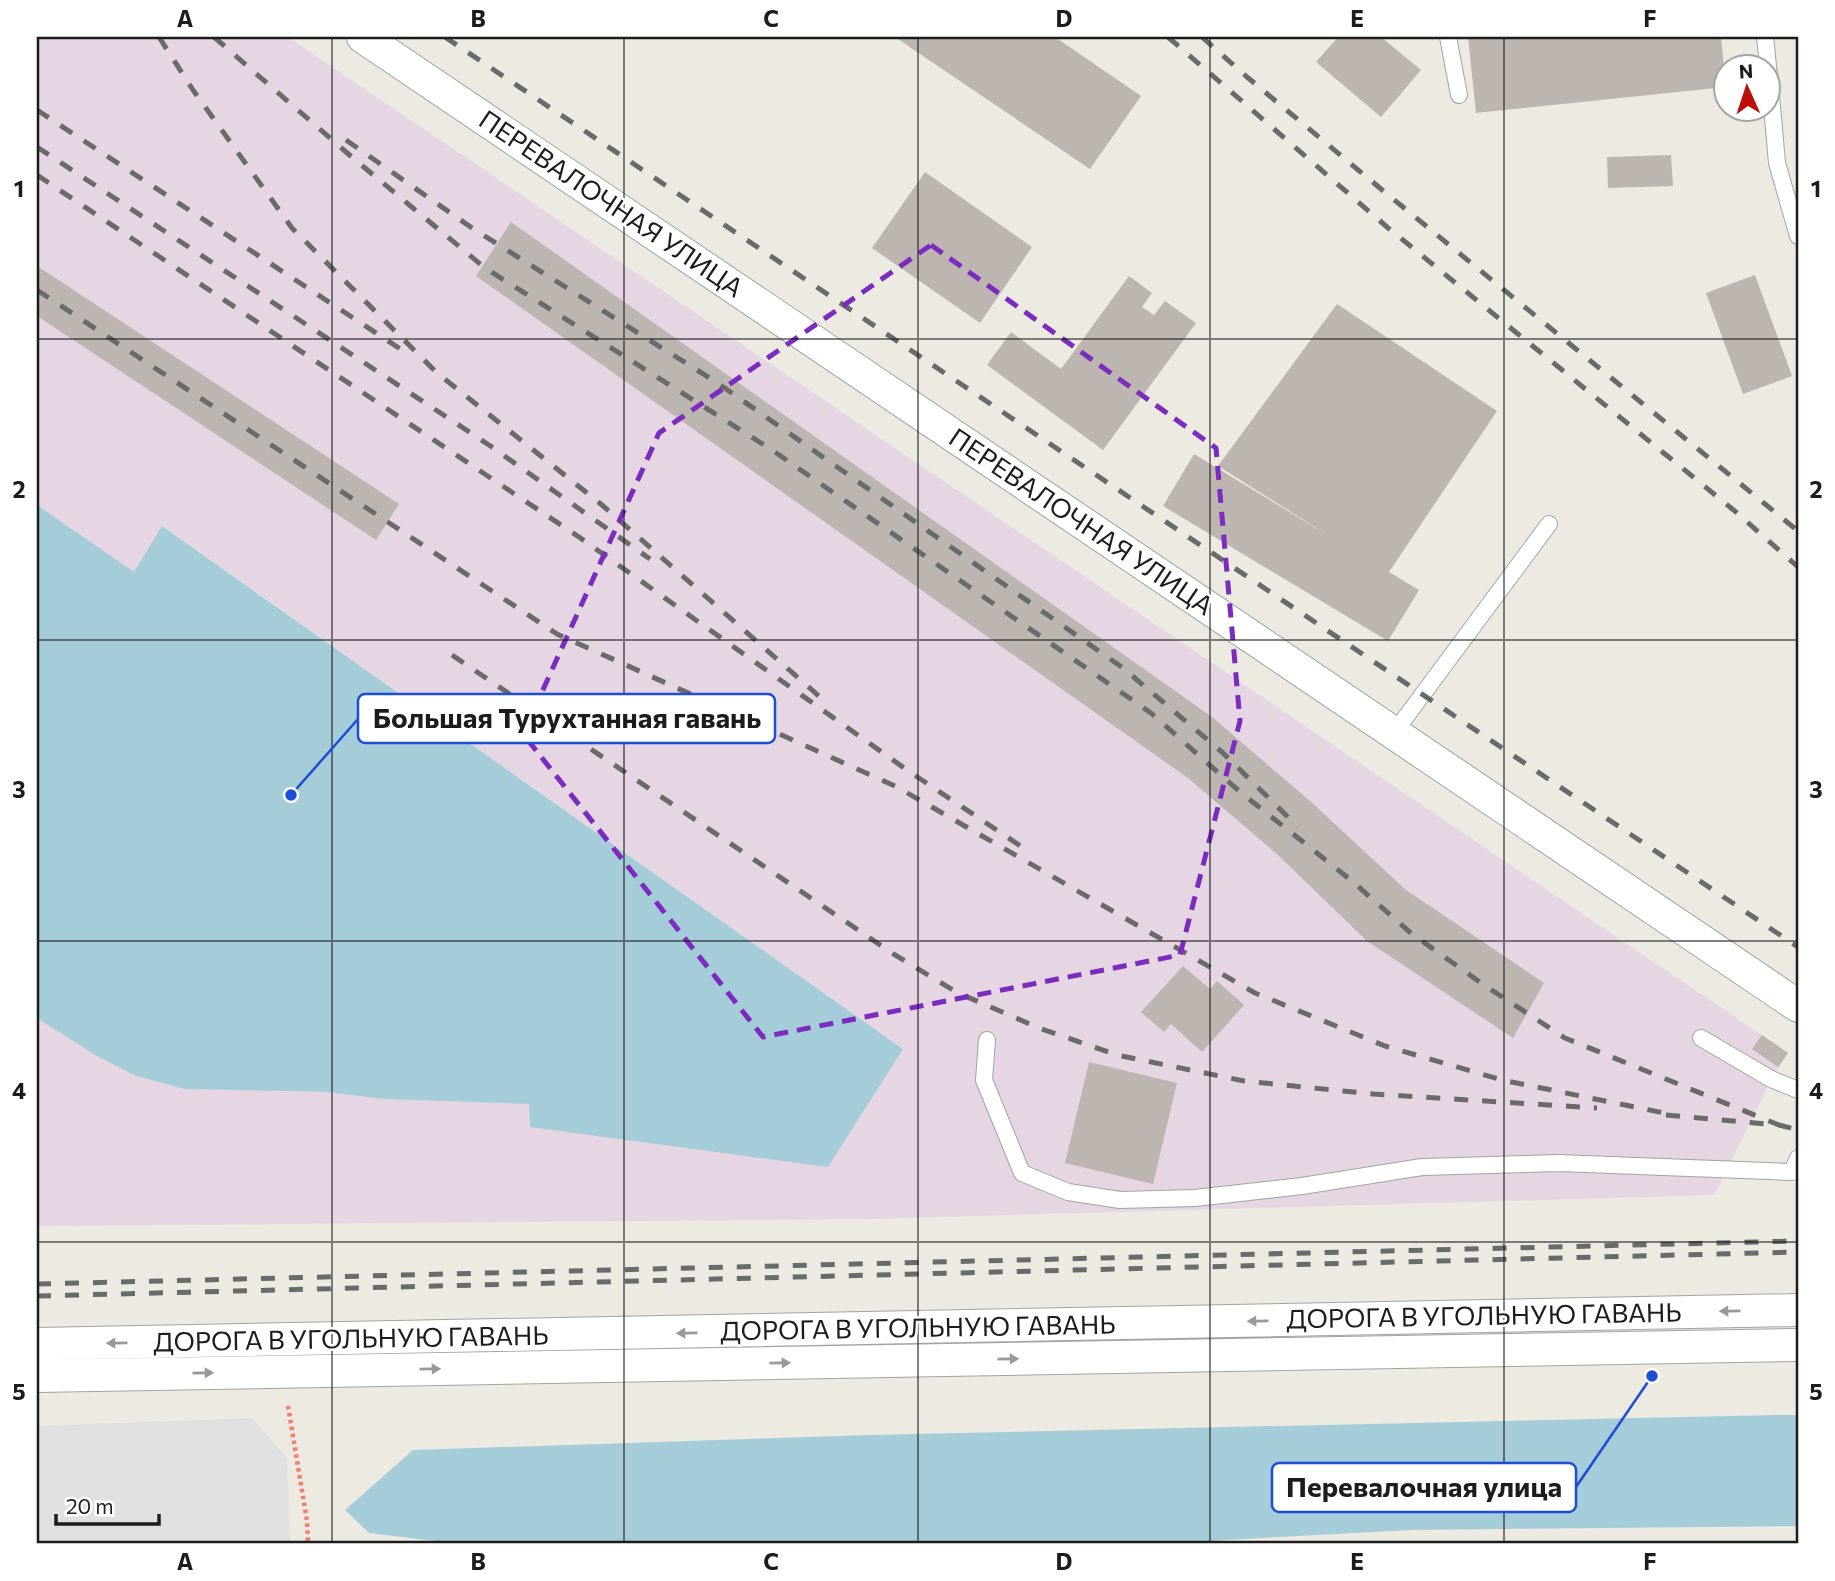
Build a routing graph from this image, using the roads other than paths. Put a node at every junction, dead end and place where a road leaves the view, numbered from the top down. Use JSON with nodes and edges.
{"nodes":[{"id":1,"x":363,"y":37,"type":"edge"},
{"id":2,"x":1448,"y":37,"type":"edge"},
{"id":3,"x":1459,"y":94,"type":"dead end"},
{"id":4,"x":1773,"y":122,"type":"edge"},
{"id":5,"x":1798,"y":236,"type":"edge"},
{"id":6,"x":1549,"y":524,"type":"dead end"},
{"id":7,"x":1394,"y":733,"type":"junction"},
{"id":8,"x":1798,"y":1006,"type":"edge"},
{"id":9,"x":1702,"y":1038,"type":"dead end"},
{"id":10,"x":987,"y":1040,"type":"dead end"},
{"id":11,"x":1798,"y":1090,"type":"edge"},
{"id":12,"x":1798,"y":1158,"type":"edge"},
{"id":13,"x":1798,"y":1310,"type":"edge"},
{"id":14,"x":37,"y":1344,"type":"edge"},
{"id":15,"x":1798,"y":1345,"type":"edge"},
{"id":16,"x":37,"y":1376,"type":"edge"}],
"edges":[{"from":1,"to":7,"type":"street","name":"ПЕРЕВАЛОЧНАЯ УЛИЦА"},
{"from":2,"to":3,"type":"lane"},
{"from":4,"to":5,"type":"lane"},
{"from":6,"to":7,"type":"lane"},
{"from":7,"to":8,"type":"street","name":"ПЕРЕВАЛОЧНАЯ УЛИЦА"},
{"from":9,"to":11,"type":"lane"},
{"from":10,"to":12,"type":"lane"},
{"from":13,"to":14,"type":"street","name":"ДОРОГА В УГОЛЬНУЮ ГАВАНЬ","one_way":true},
{"from":16,"to":15,"type":"street","name":"ДОРОГА В УГОЛЬНУЮ ГАВАНЬ","one_way":true}]}
